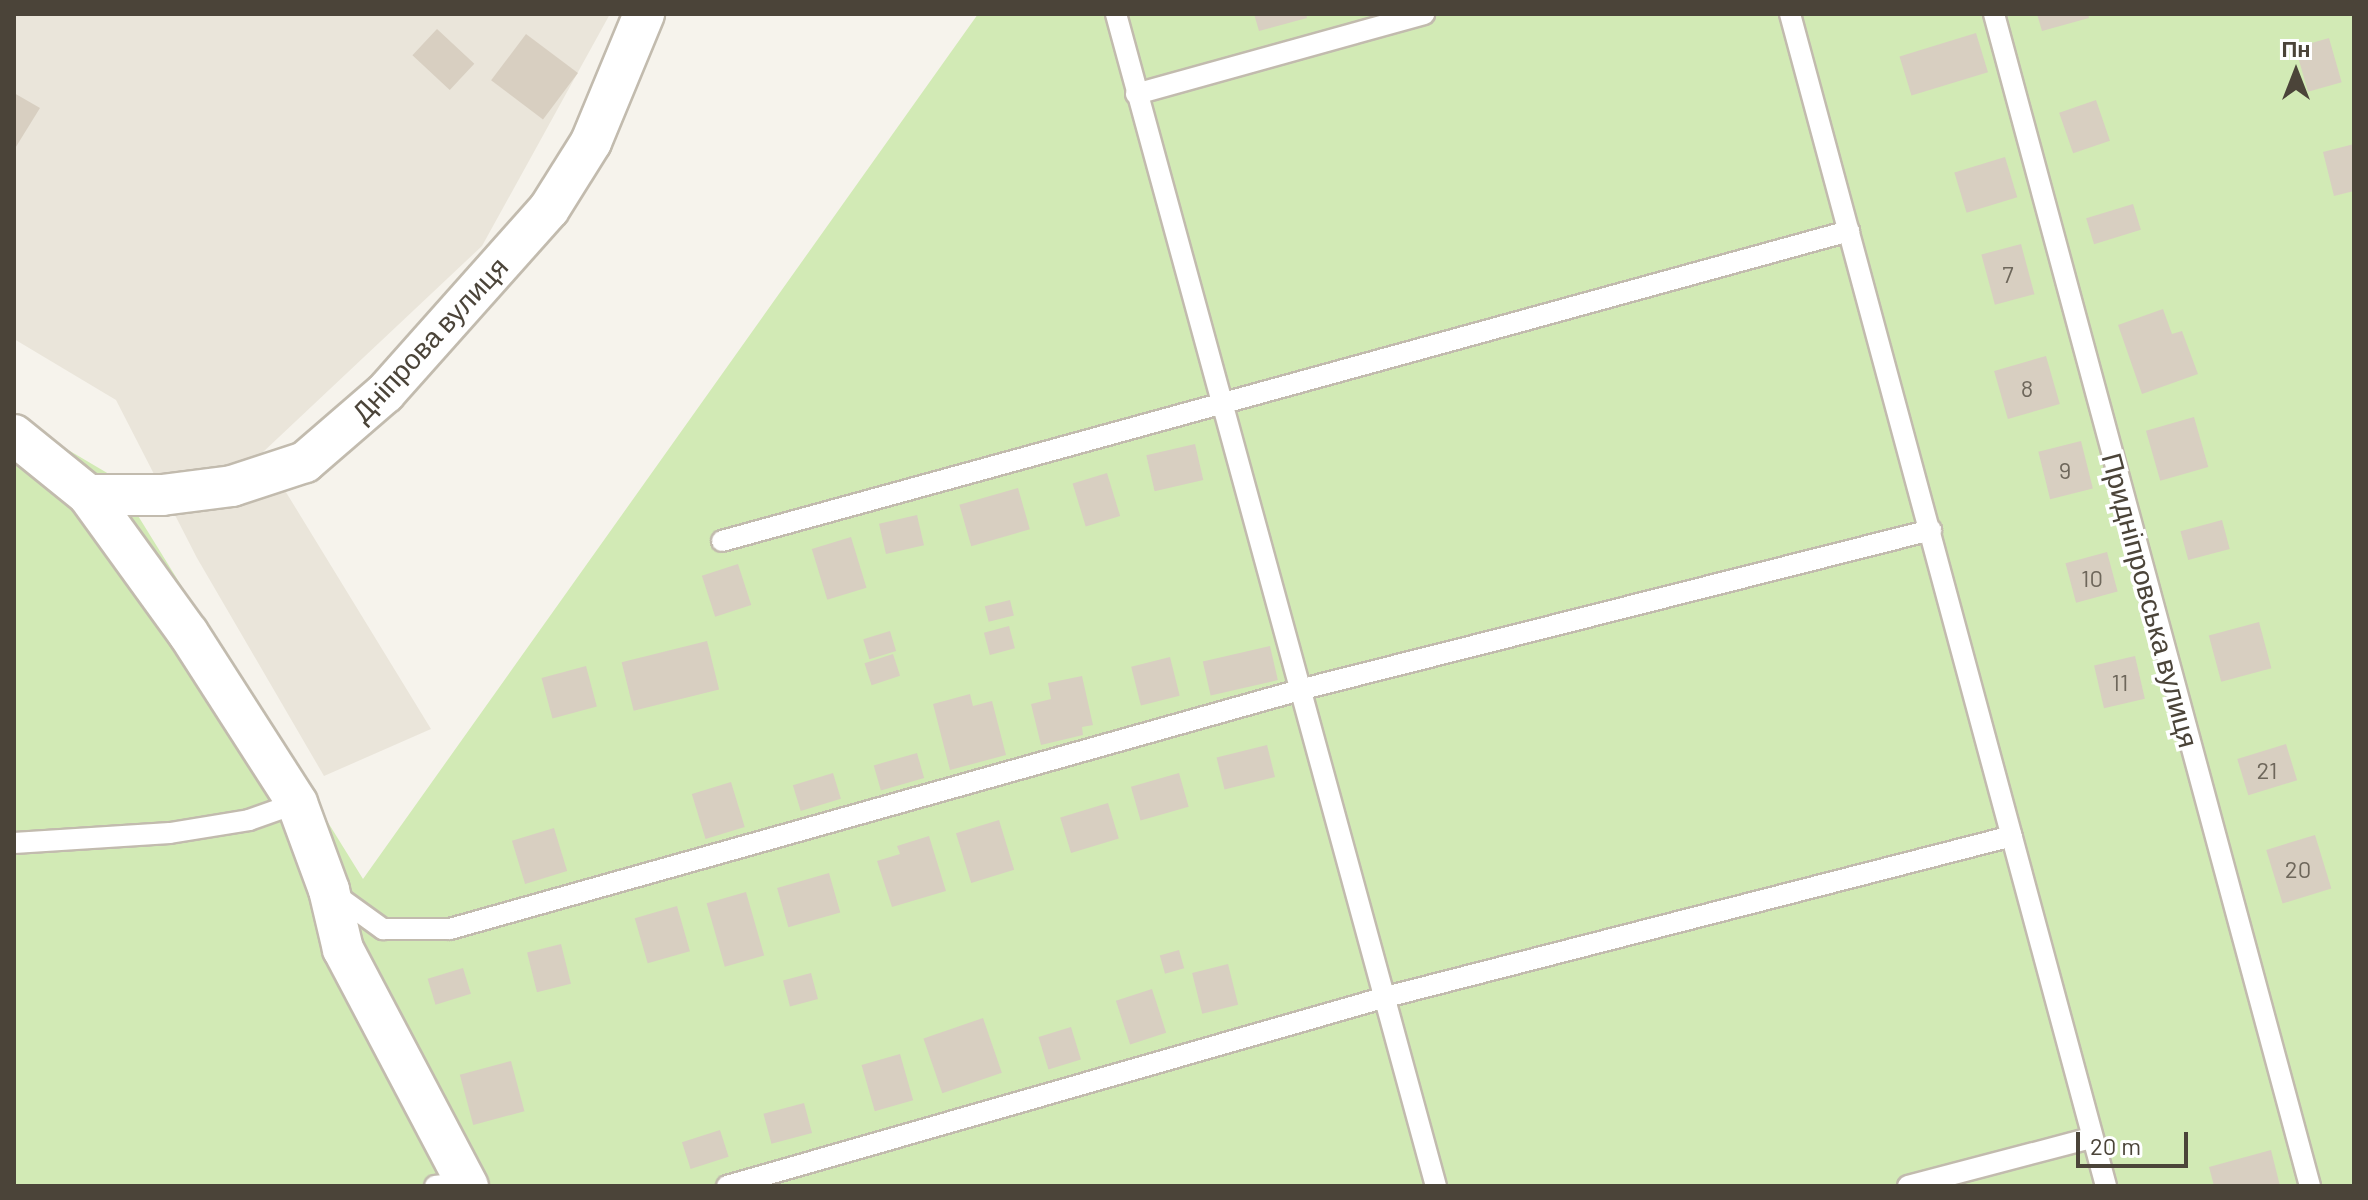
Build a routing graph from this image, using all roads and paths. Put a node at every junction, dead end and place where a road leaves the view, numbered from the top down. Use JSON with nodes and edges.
{"nodes":[{"id":1,"x":644,"y":14,"type":"edge"},
{"id":2,"x":1116,"y":14,"type":"edge"},
{"id":3,"x":1424,"y":14,"type":"edge"},
{"id":4,"x":1790,"y":14,"type":"edge"},
{"id":5,"x":1994,"y":14,"type":"edge"},
{"id":6,"x":1136,"y":94,"type":"junction"},
{"id":7,"x":1849,"y":231,"type":"junction"},
{"id":8,"x":1219,"y":405,"type":"junction"},
{"id":9,"x":14,"y":435,"type":"edge"},
{"id":10,"x":88,"y":495,"type":"junction"},
{"id":11,"x":1931,"y":530,"type":"junction"},
{"id":12,"x":722,"y":541,"type":"dead end"},
{"id":13,"x":1303,"y":689,"type":"junction"},
{"id":14,"x":297,"y":803,"type":"junction"},
{"id":15,"x":2012,"y":836,"type":"junction"},
{"id":16,"x":14,"y":843,"type":"edge"},
{"id":17,"x":329,"y":890,"type":"junction"},
{"id":18,"x":1386,"y":997,"type":"junction"},
{"id":19,"x":2091,"y":1138,"type":"junction"},
{"id":20,"x":456,"y":1185,"type":"edge"},
{"id":21,"x":727,"y":1186,"type":"edge"},
{"id":22,"x":1436,"y":1186,"type":"edge"},
{"id":23,"x":1908,"y":1186,"type":"edge"},
{"id":24,"x":2106,"y":1186,"type":"edge"},
{"id":25,"x":2310,"y":1186,"type":"edge"}],
"edges":[{"from":1,"to":10,"type":"street","name":"Дніпрова вулиця"},
{"from":2,"to":6,"type":"lane"},
{"from":3,"to":6,"type":"lane"},
{"from":4,"to":7,"type":"lane"},
{"from":5,"to":25,"type":"lane","name":"Придніпровська вулиця"},
{"from":6,"to":8,"type":"lane"},
{"from":7,"to":8,"type":"lane"},
{"from":7,"to":11,"type":"lane"},
{"from":8,"to":12,"type":"lane"},
{"from":8,"to":13,"type":"lane"},
{"from":9,"to":10,"type":"street"},
{"from":10,"to":14,"type":"street"},
{"from":11,"to":13,"type":"lane"},
{"from":11,"to":15,"type":"lane"},
{"from":13,"to":17,"type":"lane"},
{"from":13,"to":18,"type":"lane"},
{"from":14,"to":16,"type":"lane"},
{"from":14,"to":17,"type":"street"},
{"from":15,"to":18,"type":"lane"},
{"from":15,"to":19,"type":"lane"},
{"from":17,"to":20,"type":"street"},
{"from":18,"to":21,"type":"lane"},
{"from":18,"to":22,"type":"lane"},
{"from":19,"to":23,"type":"lane"},
{"from":19,"to":24,"type":"lane"}]}
